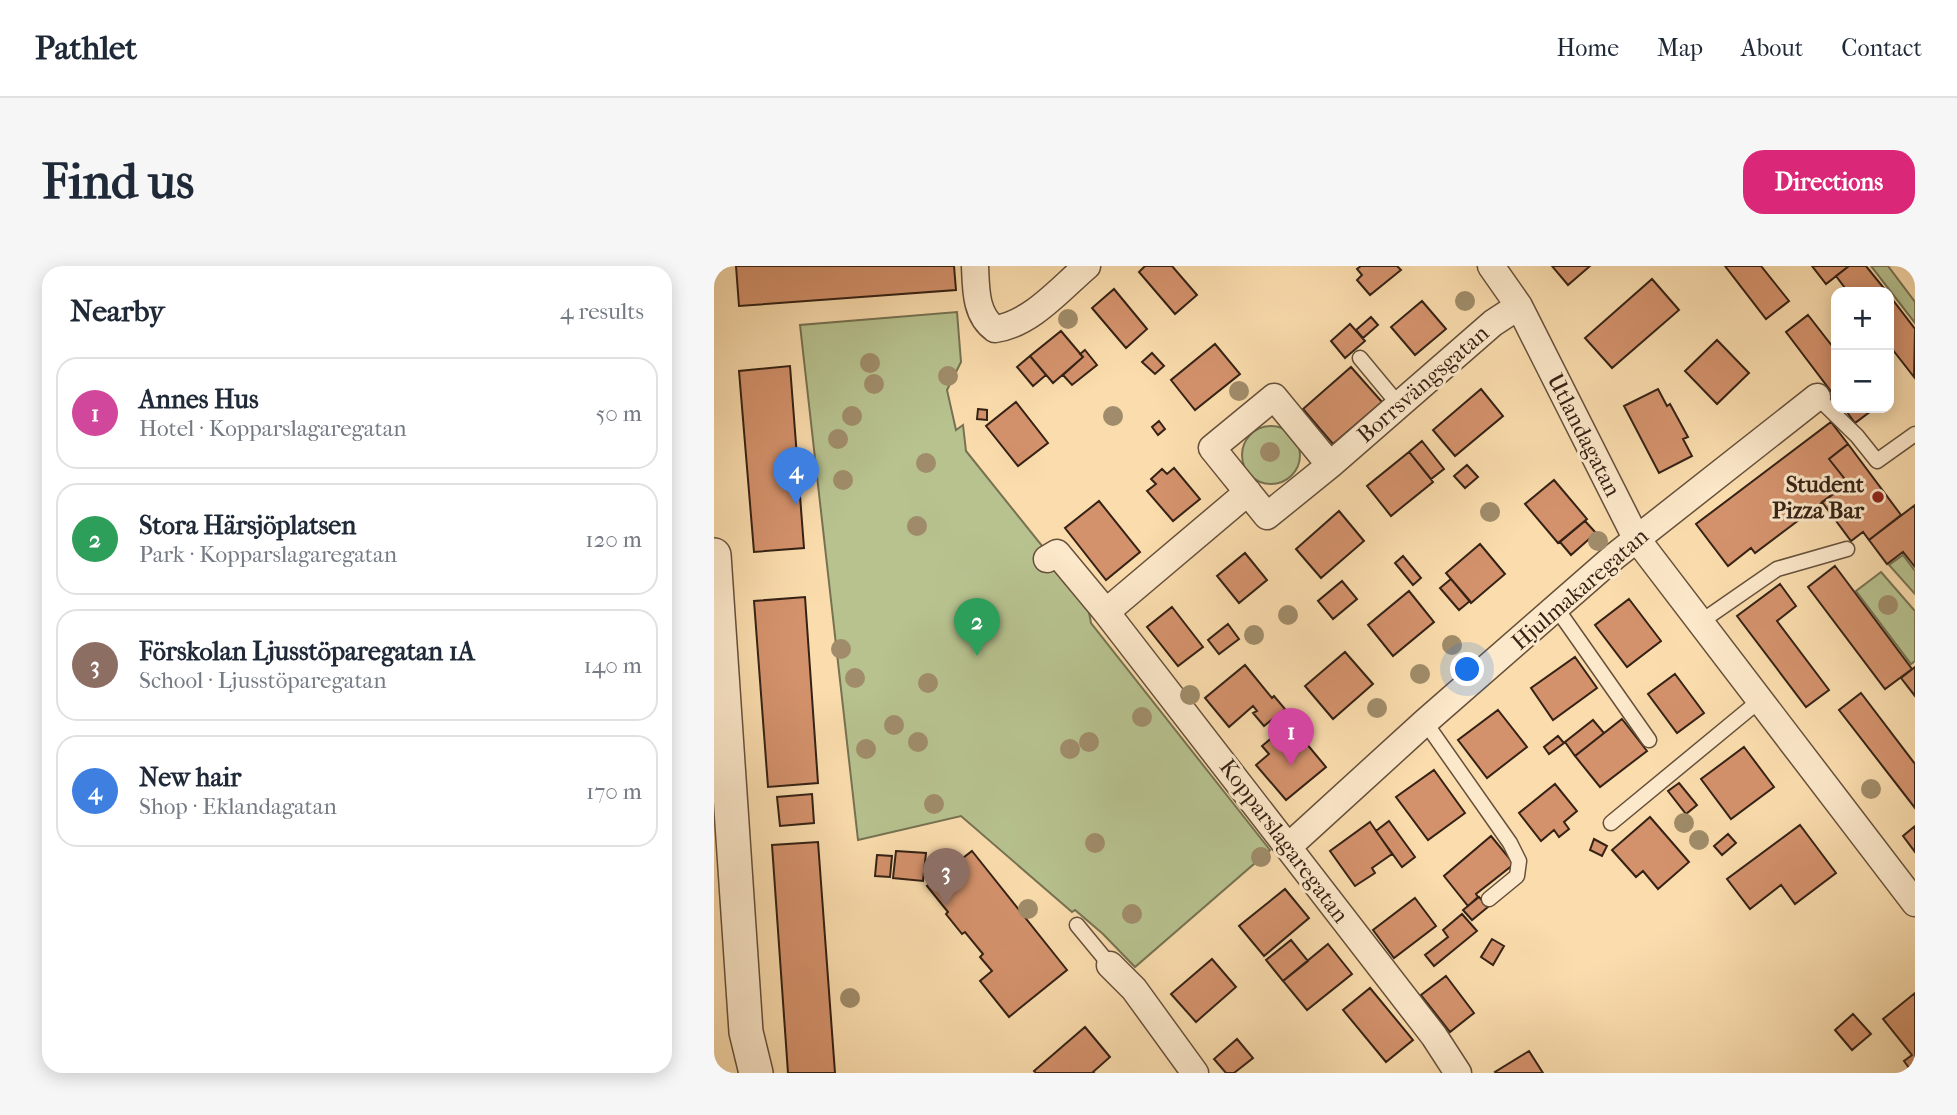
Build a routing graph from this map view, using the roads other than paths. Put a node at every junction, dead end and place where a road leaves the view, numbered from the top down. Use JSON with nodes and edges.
{"nodes":[{"id":1,"x":975,"y":266,"type":"edge"},
{"id":2,"x":1087,"y":266,"type":"edge"},
{"id":3,"x":1491,"y":266,"type":"edge"},
{"id":4,"x":1519,"y":306,"type":"junction"},
{"id":5,"x":1360,"y":358,"type":"dead end"},
{"id":6,"x":1817,"y":397,"type":"joint"},
{"id":7,"x":1399,"y":405,"type":"junction"},
{"id":8,"x":1915,"y":434,"type":"edge"},
{"id":9,"x":1330,"y":465,"type":"junction"},
{"id":10,"x":1248,"y":492,"type":"junction"},
{"id":11,"x":1636,"y":538,"type":"junction"},
{"id":12,"x":1847,"y":549,"type":"dead end"},
{"id":13,"x":714,"y":555,"type":"edge"},
{"id":14,"x":1047,"y":559,"type":"dead end"},
{"id":15,"x":1558,"y":608,"type":"junction"},
{"id":16,"x":1107,"y":612,"type":"junction"},
{"id":17,"x":1699,"y":623,"type":"junction"},
{"id":18,"x":1759,"y":701,"type":"junction"},
{"id":19,"x":1425,"y":723,"type":"junction"},
{"id":20,"x":1649,"y":740,"type":"dead end"},
{"id":21,"x":1611,"y":822,"type":"dead end"},
{"id":22,"x":1288,"y":846,"type":"junction"},
{"id":23,"x":1489,"y":899,"type":"dead end"},
{"id":24,"x":1915,"y":903,"type":"edge"},
{"id":25,"x":1077,"y":925,"type":"dead end"},
{"id":26,"x":1110,"y":965,"type":"joint"},
{"id":27,"x":746,"y":1032,"type":"junction"},
{"id":28,"x":739,"y":1073,"type":"edge"},
{"id":29,"x":756,"y":1073,"type":"edge"},
{"id":30,"x":1195,"y":1073,"type":"edge"},
{"id":31,"x":1458,"y":1073,"type":"edge"}],
"edges":[{"from":1,"to":2,"type":"street"},
{"from":3,"to":4,"type":"street","name":"Utlandagatan"},
{"from":4,"to":7,"type":"street","name":"Borrsvängsgatan"},
{"from":4,"to":11,"type":"street","name":"Utlandagatan"},
{"from":5,"to":7,"type":"lane"},
{"from":6,"to":8,"type":"lane"},
{"from":6,"to":11,"type":"street","name":"Hjulmakaregatan"},
{"from":7,"to":9,"type":"street","name":"Borrsvängsgatan"},
{"from":9,"to":10,"type":"street","name":"Borrsvängsgatan"},
{"from":9,"to":10,"type":"street","name":"Borrsvängsgatan"},
{"from":10,"to":16,"type":"street"},
{"from":11,"to":15,"type":"street","name":"Hjulmakaregatan"},
{"from":11,"to":17,"type":"street","name":"Utlandagatan"},
{"from":12,"to":17,"type":"lane"},
{"from":13,"to":27,"type":"street"},
{"from":14,"to":16,"type":"street","name":"Kopparslagaregatan"},
{"from":15,"to":19,"type":"street","name":"Hjulmakaregatan"},
{"from":15,"to":20,"type":"lane"},
{"from":16,"to":22,"type":"street","name":"Kopparslagaregatan"},
{"from":17,"to":18,"type":"street","name":"Utlandagatan"},
{"from":18,"to":21,"type":"lane"},
{"from":18,"to":24,"type":"street","name":"Utlandagatan"},
{"from":19,"to":22,"type":"street","name":"Hjulmakaregatan"},
{"from":19,"to":23,"type":"lane"},
{"from":22,"to":31,"type":"street","name":"Kopparslagaregatan"},
{"from":25,"to":26,"type":"lane"},
{"from":26,"to":30,"type":"street"},
{"from":27,"to":28,"type":"street"},
{"from":27,"to":29,"type":"street"}]}
